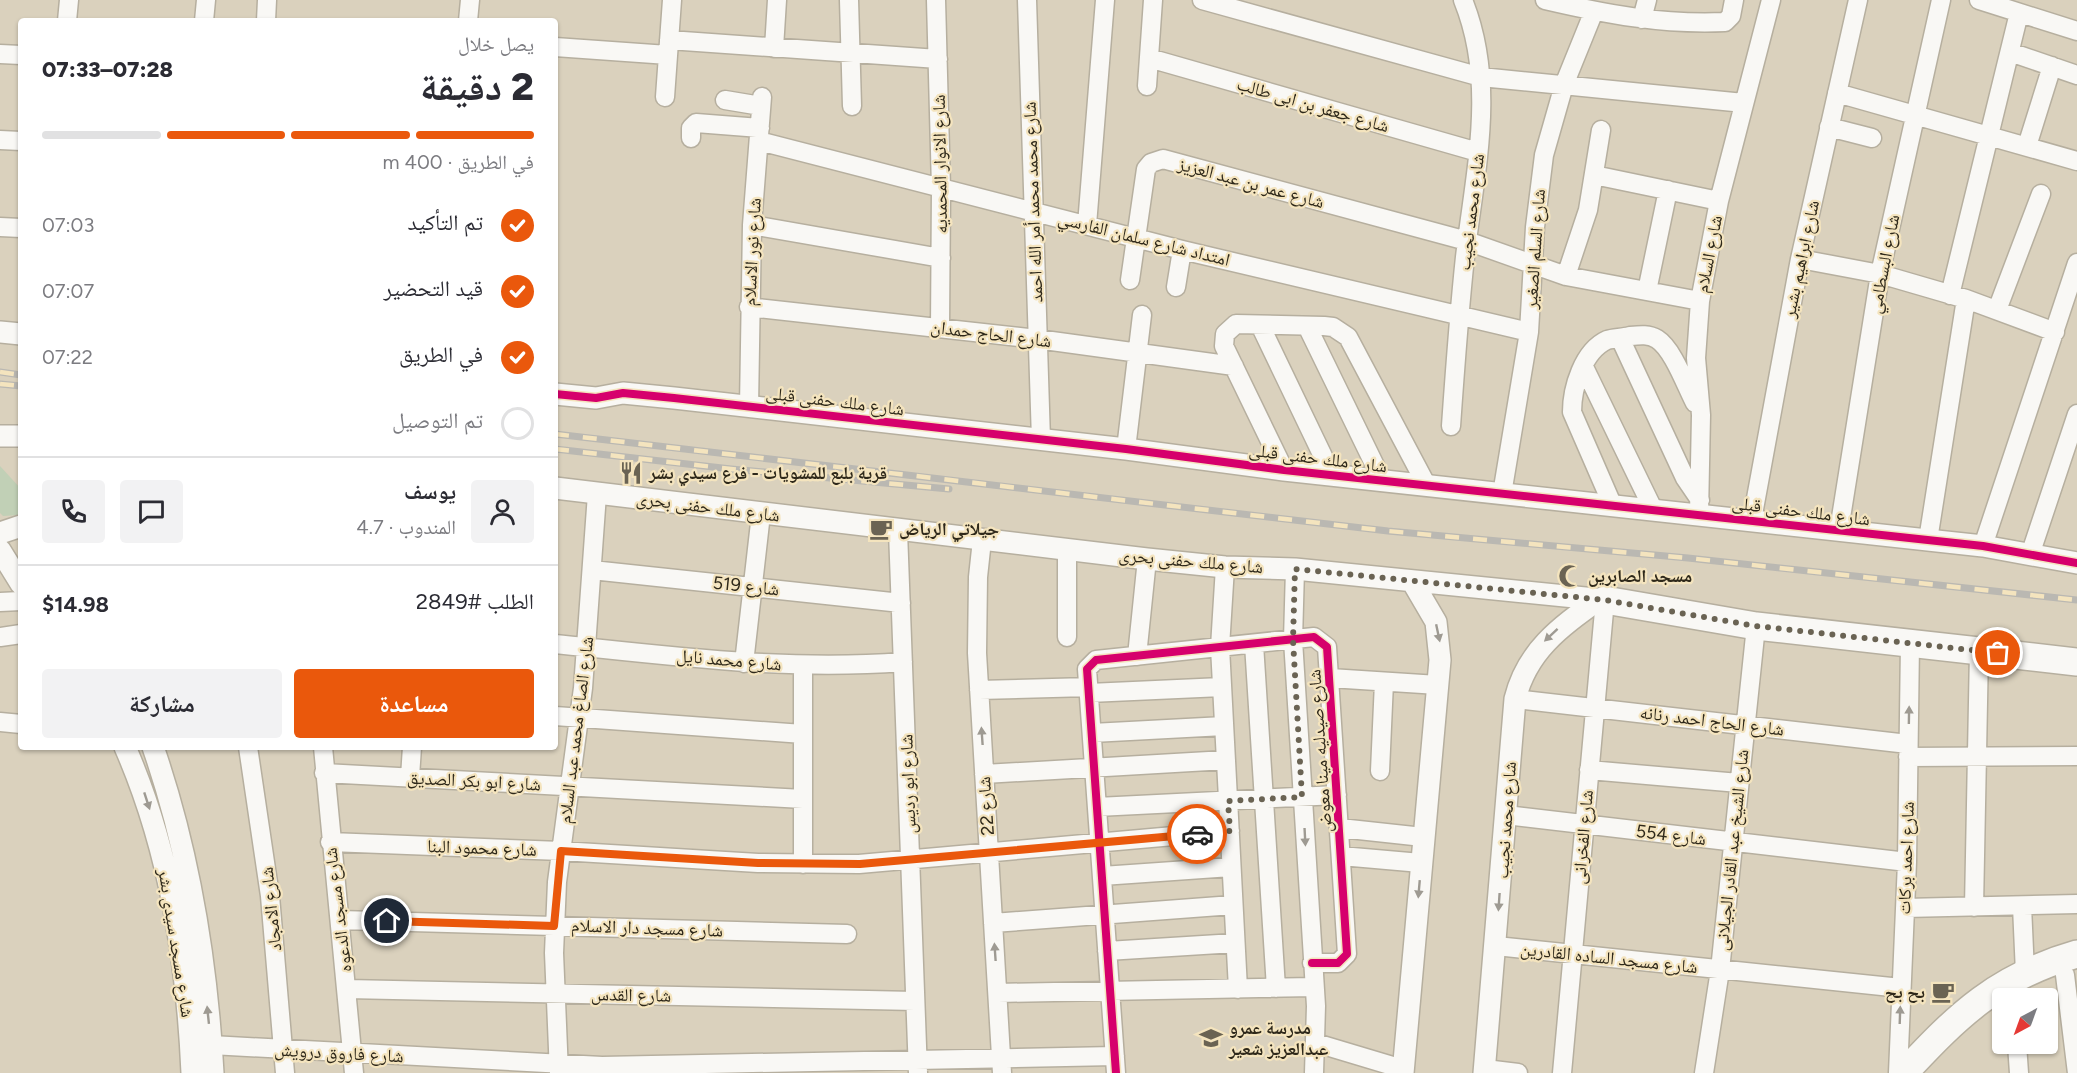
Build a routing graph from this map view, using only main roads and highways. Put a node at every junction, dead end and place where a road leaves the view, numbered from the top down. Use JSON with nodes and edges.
{"nodes":[{"id":1,"x":1601,"y":600,"type":"road end"},
{"id":2,"x":2077,"y":662,"type":"edge"},
{"id":3,"x":2073,"y":967,"type":"edge"},
{"id":4,"x":2024,"y":988,"type":"edge"},
{"id":5,"x":1992,"y":991,"type":"edge"},
{"id":6,"x":1992,"y":1007,"type":"edge"},
{"id":7,"x":1904,"y":1073,"type":"edge"},
{"id":8,"x":1923,"y":1073,"type":"edge"}],
"edges":[{"from":1,"to":2,"type":"main road","name":"شارع ملك حفنى بحرى"},
{"from":3,"to":4,"type":"main road"},
{"from":5,"to":7,"type":"main road"},
{"from":6,"to":8,"type":"main road"}]}
